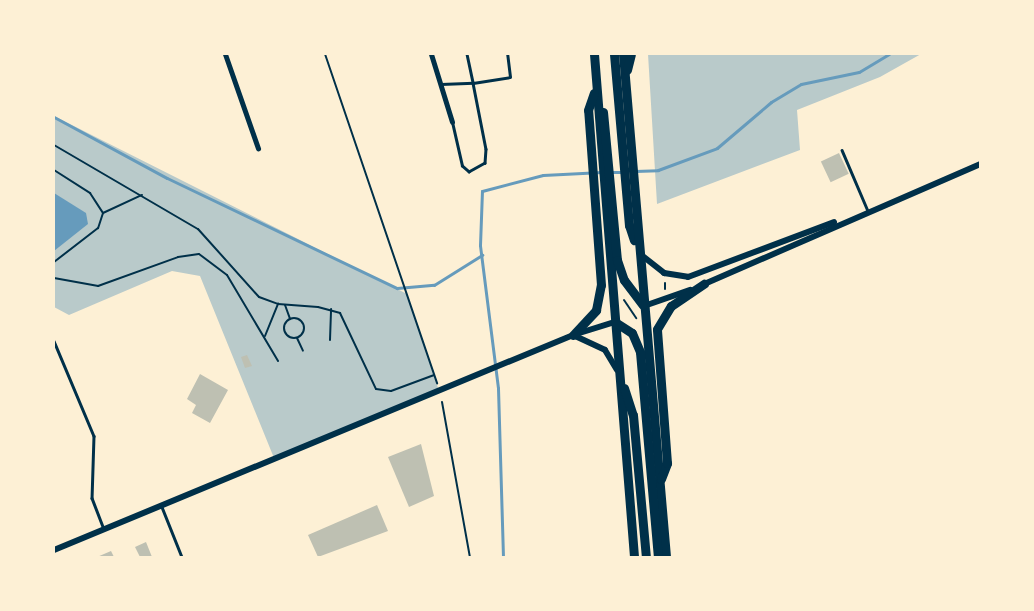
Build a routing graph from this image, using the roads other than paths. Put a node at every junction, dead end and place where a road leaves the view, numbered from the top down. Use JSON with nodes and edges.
{"nodes":[{"id":1,"x":225,"y":54,"type":"edge"},
{"id":2,"x":431,"y":54,"type":"edge"},
{"id":3,"x":467,"y":54,"type":"edge"},
{"id":4,"x":507,"y":54,"type":"edge"},
{"id":5,"x":588,"y":54,"type":"edge"},
{"id":6,"x":594,"y":54,"type":"edge"},
{"id":7,"x":614,"y":54,"type":"edge"},
{"id":8,"x":623,"y":54,"type":"edge"},
{"id":9,"x":631,"y":54,"type":"edge"},
{"id":10,"x":624,"y":80,"type":"junction"},
{"id":11,"x":473,"y":83,"type":"junction"},
{"id":12,"x":441,"y":84,"type":"junction"},
{"id":13,"x":596,"y":88,"type":"junction"},
{"id":14,"x":452,"y":122,"type":"joint"},
{"id":15,"x":624,"y":135,"type":"junction"},
{"id":16,"x":258,"y":148,"type":"dead end"},
{"id":17,"x":842,"y":150,"type":"dead end"},
{"id":18,"x":980,"y":164,"type":"edge"},
{"id":19,"x":604,"y":208,"type":"junction"},
{"id":20,"x":868,"y":211,"type":"junction"},
{"id":21,"x":848,"y":220,"type":"junction"},
{"id":22,"x":639,"y":252,"type":"junction"},
{"id":23,"x":704,"y":284,"type":"junction"},
{"id":24,"x":644,"y":306,"type":"junction"},
{"id":25,"x":615,"y":322,"type":"junction"},
{"id":26,"x":573,"y":335,"type":"junction"},
{"id":27,"x":54,"y":341,"type":"edge"},
{"id":28,"x":620,"y":376,"type":"junction"},
{"id":29,"x":660,"y":481,"type":"junction"},
{"id":30,"x":161,"y":505,"type":"junction"},
{"id":31,"x":104,"y":529,"type":"junction"},
{"id":32,"x":54,"y":550,"type":"edge"},
{"id":33,"x":182,"y":557,"type":"edge"},
{"id":34,"x":634,"y":557,"type":"edge"},
{"id":35,"x":646,"y":557,"type":"edge"},
{"id":36,"x":658,"y":557,"type":"edge"},
{"id":37,"x":667,"y":557,"type":"edge"}],
"edges":[{"from":1,"to":16,"type":"street"},
{"from":2,"to":12,"type":"street"},
{"from":3,"to":11,"type":"lane"},
{"from":4,"to":11,"type":"lane"},
{"from":5,"to":13,"type":"highway"},
{"from":6,"to":13,"type":"highway"},
{"from":7,"to":15,"type":"highway"},
{"from":8,"to":10,"type":"highway"},
{"from":9,"to":10,"type":"highway"},
{"from":10,"to":15,"type":"highway"},
{"from":11,"to":12,"type":"lane"},
{"from":11,"to":14,"type":"lane"},
{"from":12,"to":14,"type":"street"},
{"from":13,"to":19,"type":"highway"},
{"from":13,"to":19,"type":"highway"},
{"from":15,"to":22,"type":"highway"},
{"from":17,"to":20,"type":"lane"},
{"from":18,"to":20,"type":"street"},
{"from":19,"to":24,"type":"highway"},
{"from":19,"to":25,"type":"highway"},
{"from":19,"to":26,"type":"highway"},
{"from":20,"to":21,"type":"street"},
{"from":21,"to":22,"type":"street"},
{"from":21,"to":23,"type":"street"},
{"from":22,"to":24,"type":"highway"},
{"from":23,"to":24,"type":"street"},
{"from":23,"to":29,"type":"highway"},
{"from":24,"to":29,"type":"highway"},
{"from":25,"to":26,"type":"street"},
{"from":25,"to":28,"type":"highway"},
{"from":25,"to":36,"type":"highway"},
{"from":26,"to":28,"type":"street"},
{"from":26,"to":30,"type":"street"},
{"from":27,"to":31,"type":"lane"},
{"from":28,"to":34,"type":"highway"},
{"from":28,"to":35,"type":"highway"},
{"from":29,"to":37,"type":"highway"},
{"from":30,"to":31,"type":"street"},
{"from":30,"to":33,"type":"lane"},
{"from":31,"to":32,"type":"street"}]}
